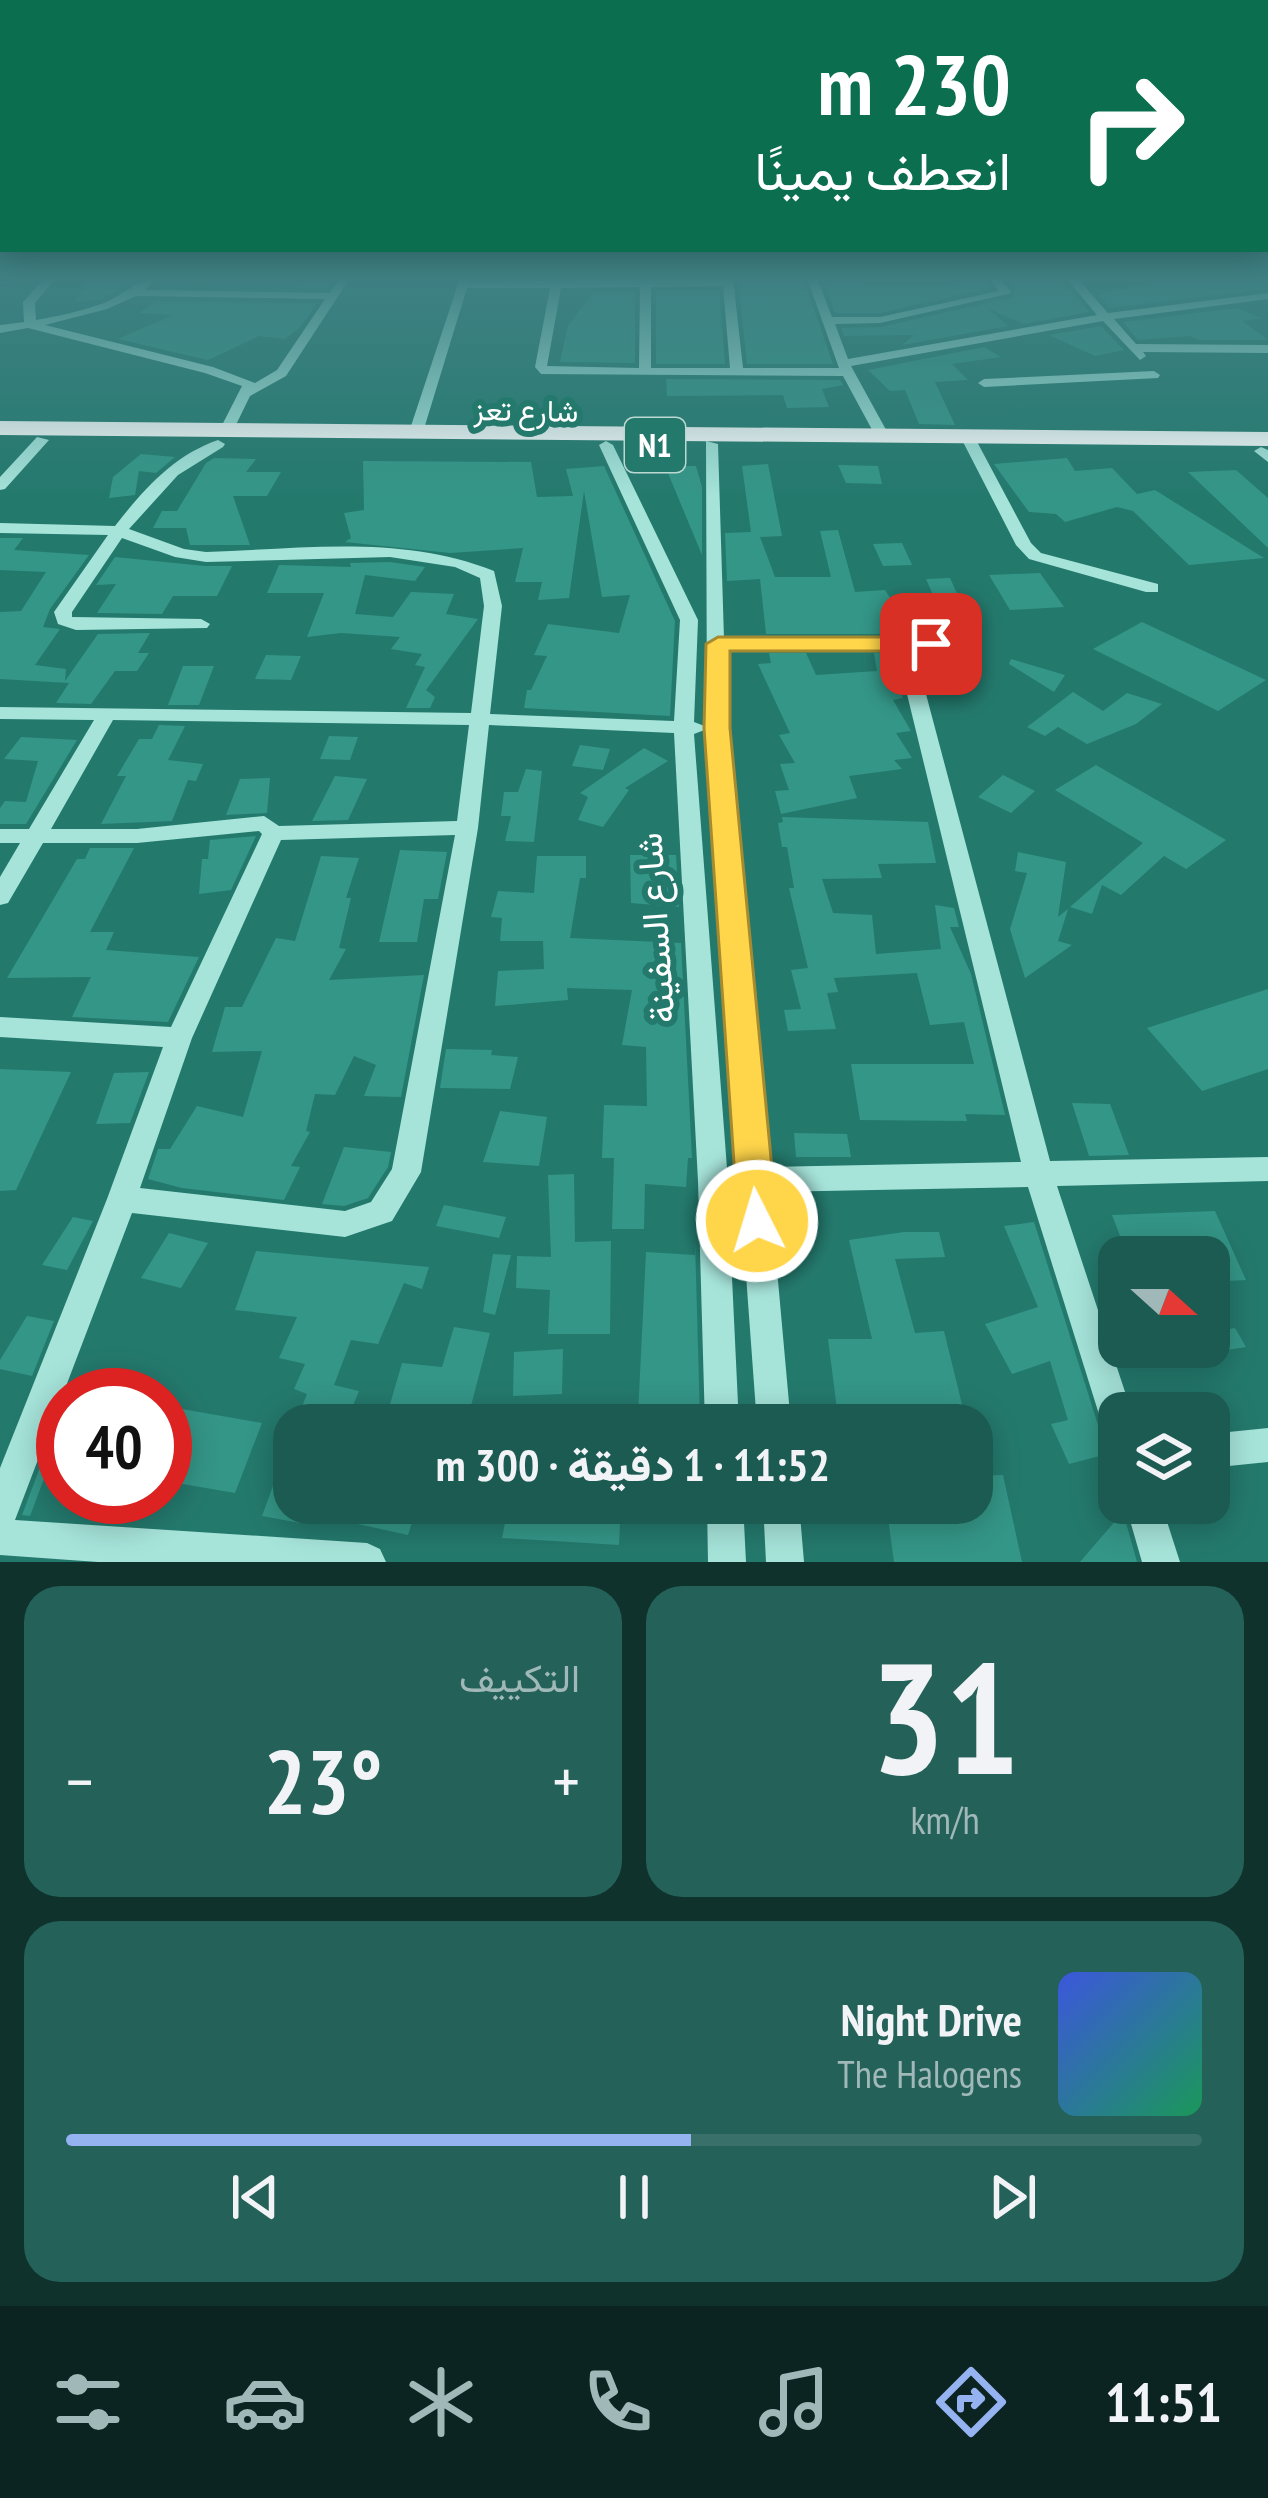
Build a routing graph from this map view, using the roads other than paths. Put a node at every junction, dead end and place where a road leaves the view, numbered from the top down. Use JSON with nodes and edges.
{"nodes":[{"id":1,"x":131,"y":351,"type":"edge"},
{"id":2,"x":297,"y":351,"type":"edge"},
{"id":3,"x":441,"y":351,"type":"edge"},
{"id":4,"x":544,"y":351,"type":"edge"},
{"id":5,"x":645,"y":351,"type":"edge"},
{"id":6,"x":735,"y":351,"type":"edge"},
{"id":7,"x":838,"y":351,"type":"edge"},
{"id":8,"x":932,"y":351,"type":"edge"},
{"id":9,"x":1136,"y":351,"type":"edge"},
{"id":10,"x":845,"y":368,"type":"junction"},
{"id":11,"x":737,"y":372,"type":"junction"},
{"id":12,"x":645,"y":374,"type":"junction"},
{"id":13,"x":984,"y":382,"type":"dead end"},
{"id":14,"x":244,"y":394,"type":"junction"},
{"id":15,"x":0,"y":428,"type":"edge"},
{"id":16,"x":47,"y":434,"type":"junction"},
{"id":17,"x":413,"y":437,"type":"junction"},
{"id":18,"x":883,"y":437,"type":"junction"},
{"id":19,"x":0,"y":440,"type":"edge"},
{"id":20,"x":206,"y":443,"type":"junction"},
{"id":21,"x":971,"y":443,"type":"junction"},
{"id":22,"x":606,"y":445,"type":"junction"},
{"id":23,"x":711,"y":445,"type":"junction"},
{"id":24,"x":1266,"y":450,"type":"edge"},
{"id":25,"x":0,"y":486,"type":"edge"},
{"id":26,"x":0,"y":528,"type":"edge"},
{"id":27,"x":119,"y":531,"type":"junction"},
{"id":28,"x":1152,"y":589,"type":"dead end"},
{"id":29,"x":201,"y":623,"type":"dead end"},
{"id":30,"x":706,"y":628,"type":"junction"},
{"id":31,"x":958,"y":644,"type":"dead end"},
{"id":32,"x":904,"y":645,"type":"junction"},
{"id":33,"x":0,"y":713,"type":"edge"},
{"id":34,"x":107,"y":714,"type":"junction"},
{"id":35,"x":480,"y":718,"type":"junction"},
{"id":36,"x":684,"y":727,"type":"junction"},
{"id":37,"x":717,"y":728,"type":"junction"},
{"id":38,"x":467,"y":828,"type":"junction"},
{"id":39,"x":273,"y":833,"type":"junction"},
{"id":40,"x":37,"y":835,"type":"junction"},
{"id":41,"x":0,"y":836,"type":"edge"},
{"id":42,"x":0,"y":897,"type":"edge"},
{"id":43,"x":0,"y":1027,"type":"edge"},
{"id":44,"x":179,"y":1038,"type":"junction"},
{"id":45,"x":1268,"y":1169,"type":"edge"},
{"id":46,"x":1039,"y":1175,"type":"junction"},
{"id":47,"x":754,"y":1180,"type":"junction"},
{"id":48,"x":713,"y":1181,"type":"junction"},
{"id":49,"x":122,"y":1199,"type":"junction"},
{"id":50,"x":1109,"y":1392,"type":"edge"},
{"id":51,"x":721,"y":1404,"type":"edge"},
{"id":52,"x":772,"y":1404,"type":"edge"},
{"id":53,"x":1268,"y":1445,"type":"edge"},
{"id":54,"x":1230,"y":1449,"type":"edge"},
{"id":55,"x":0,"y":1513,"type":"edge"},
{"id":56,"x":725,"y":1524,"type":"edge"},
{"id":57,"x":782,"y":1524,"type":"edge"},
{"id":58,"x":1150,"y":1524,"type":"edge"},
{"id":59,"x":0,"y":1537,"type":"edge"},
{"id":60,"x":367,"y":1562,"type":"edge"},
{"id":61,"x":727,"y":1562,"type":"edge"},
{"id":62,"x":785,"y":1562,"type":"edge"},
{"id":63,"x":1161,"y":1562,"type":"edge"}],
"edges":[{"from":1,"to":14,"type":"street"},
{"from":2,"to":14,"type":"street"},
{"from":3,"to":17,"type":"street"},
{"from":4,"to":12,"type":"street"},
{"from":5,"to":12,"type":"street"},
{"from":6,"to":11,"type":"street"},
{"from":7,"to":10,"type":"street"},
{"from":8,"to":10,"type":"street"},
{"from":9,"to":13,"type":"street"},
{"from":10,"to":11,"type":"street"},
{"from":10,"to":18,"type":"street"},
{"from":11,"to":12,"type":"street"},
{"from":14,"to":20,"type":"street"},
{"from":15,"to":16,"type":"highway","name":"شارع تعز","number":"N1"},
{"from":16,"to":19,"type":"highway","name":"شارع تعز","number":"N1"},
{"from":16,"to":20,"type":"highway","name":"شارع تعز","number":"N1"},
{"from":16,"to":20,"type":"highway","name":"شارع تعز","number":"N1"},
{"from":16,"to":25,"type":"street"},
{"from":17,"to":18,"type":"highway","name":"شارع تعز","number":"N1"},
{"from":17,"to":20,"type":"highway","name":"شارع تعز","number":"N1"},
{"from":17,"to":22,"type":"highway","name":"شارع تعز","number":"N1"},
{"from":18,"to":21,"type":"highway","name":"شارع تعز","number":"N1"},
{"from":20,"to":27,"type":"street"},
{"from":21,"to":23,"type":"highway","name":"شارع تعز","number":"N1"},
{"from":21,"to":24,"type":"highway","name":"شارع تعز","number":"N1"},
{"from":21,"to":28,"type":"street"},
{"from":22,"to":23,"type":"highway","name":"شارع تعز","number":"N1"},
{"from":22,"to":30,"type":"street","name":"شارع السفينة"},
{"from":23,"to":30,"type":"street","name":"شارع السفينة"},
{"from":26,"to":27,"type":"street"},
{"from":27,"to":29,"type":"street"},
{"from":27,"to":35,"type":"street"},
{"from":30,"to":32,"type":"street"},
{"from":30,"to":36,"type":"street","name":"شارع السفينة"},
{"from":30,"to":37,"type":"street","name":"شارع السفينة"},
{"from":31,"to":32,"type":"street"},
{"from":32,"to":46,"type":"street"},
{"from":33,"to":34,"type":"street"},
{"from":34,"to":35,"type":"street"},
{"from":34,"to":40,"type":"street"},
{"from":35,"to":36,"type":"street"},
{"from":35,"to":38,"type":"street"},
{"from":36,"to":37,"type":"street"},
{"from":36,"to":48,"type":"street","name":"شارع السفينة"},
{"from":37,"to":47,"type":"street","name":"شارع السفينة"},
{"from":38,"to":39,"type":"street"},
{"from":38,"to":49,"type":"street"},
{"from":39,"to":40,"type":"street"},
{"from":39,"to":44,"type":"street"},
{"from":40,"to":41,"type":"street"},
{"from":40,"to":42,"type":"street"},
{"from":43,"to":44,"type":"street"},
{"from":44,"to":49,"type":"street"},
{"from":45,"to":46,"type":"street"},
{"from":46,"to":47,"type":"street"},
{"from":46,"to":50,"type":"street"},
{"from":47,"to":48,"type":"street"},
{"from":47,"to":52,"type":"street","name":"شارع السفينة"},
{"from":48,"to":51,"type":"street","name":"شارع السفينة"},
{"from":49,"to":55,"type":"street"},
{"from":53,"to":54,"type":"street"},
{"from":56,"to":61,"type":"street"},
{"from":57,"to":62,"type":"street"},
{"from":58,"to":63,"type":"street"},
{"from":59,"to":60,"type":"street"}]}
